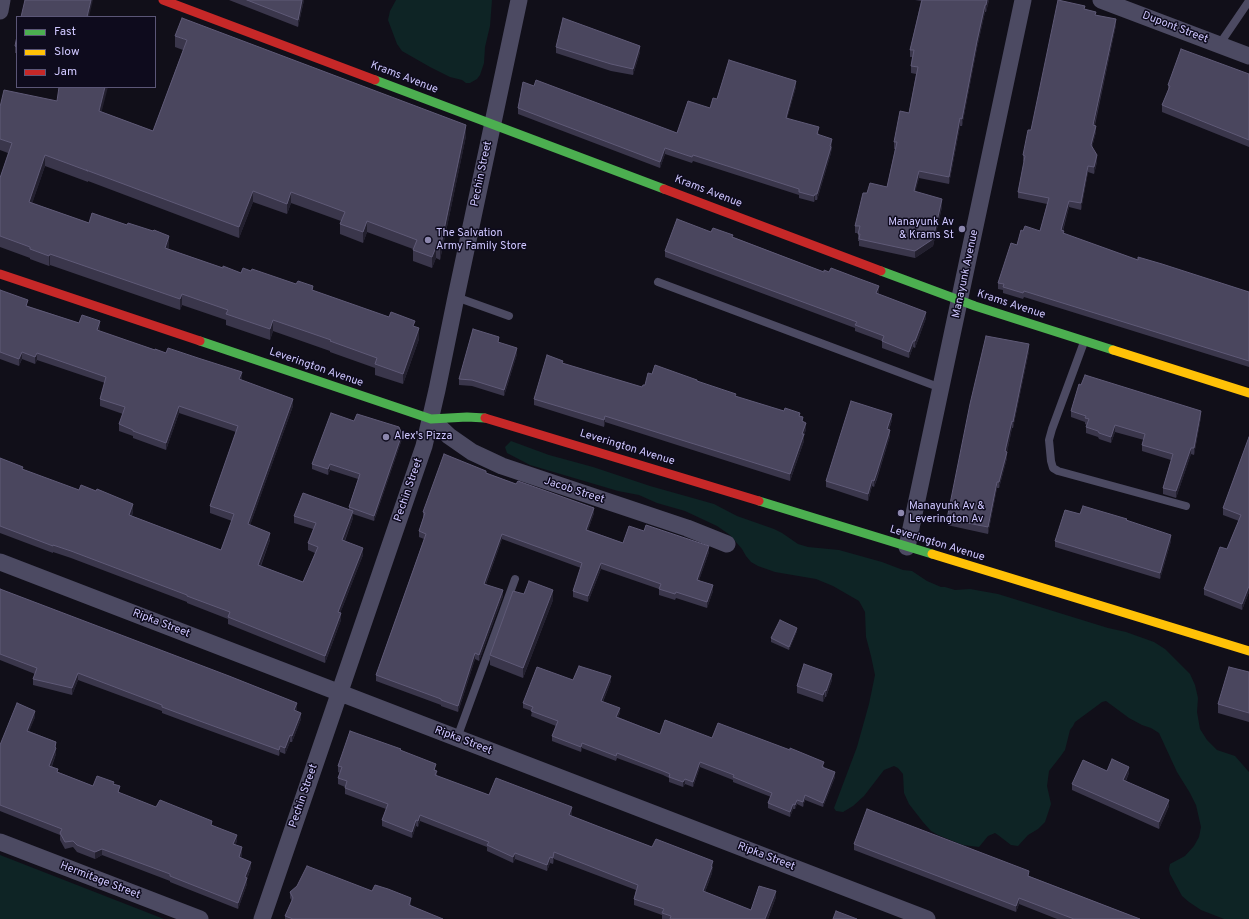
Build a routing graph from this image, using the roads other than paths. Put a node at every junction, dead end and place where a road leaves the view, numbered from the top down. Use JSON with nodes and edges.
{"nodes":[{"id":1,"x":2,"y":0,"type":"edge"},
{"id":2,"x":163,"y":0,"type":"edge"},
{"id":3,"x":519,"y":0,"type":"edge"},
{"id":4,"x":1024,"y":0,"type":"edge"},
{"id":5,"x":1101,"y":0,"type":"edge"},
{"id":6,"x":1249,"y":1,"type":"edge"},
{"id":7,"x":0,"y":11,"type":"edge"},
{"id":8,"x":1219,"y":45,"type":"junction"},
{"id":9,"x":1249,"y":56,"type":"edge"},
{"id":10,"x":493,"y":124,"type":"junction"},
{"id":11,"x":0,"y":274,"type":"edge"},
{"id":12,"x":658,"y":282,"type":"dead end"},
{"id":13,"x":456,"y":297,"type":"junction"},
{"id":14,"x":960,"y":300,"type":"junction"},
{"id":15,"x":509,"y":316,"type":"dead end"},
{"id":16,"x":1084,"y":341,"type":"junction"},
{"id":17,"x":941,"y":388,"type":"junction"},
{"id":18,"x":1249,"y":393,"type":"edge"},
{"id":19,"x":431,"y":419,"type":"junction"},
{"id":20,"x":1186,"y":506,"type":"dead end"},
{"id":21,"x":727,"y":544,"type":"dead end"},
{"id":22,"x":907,"y":547,"type":"junction"},
{"id":23,"x":0,"y":562,"type":"edge"},
{"id":24,"x":515,"y":578,"type":"dead end"},
{"id":25,"x":1249,"y":651,"type":"edge"},
{"id":26,"x":339,"y":693,"type":"junction"},
{"id":27,"x":457,"y":738,"type":"junction"},
{"id":28,"x":0,"y":842,"type":"edge"},
{"id":29,"x":200,"y":919,"type":"edge"},
{"id":30,"x":262,"y":919,"type":"edge"},
{"id":31,"x":927,"y":919,"type":"edge"}],
"edges":[{"from":1,"to":7,"type":"street"},
{"from":2,"to":10,"type":"street","name":"Krams Avenue"},
{"from":3,"to":10,"type":"street","name":"Pechin Street"},
{"from":4,"to":14,"type":"street","name":"Manayunk Avenue"},
{"from":5,"to":8,"type":"street","name":"Dupont Street"},
{"from":6,"to":8,"type":"lane"},
{"from":8,"to":9,"type":"street","name":"Dupont Street"},
{"from":10,"to":13,"type":"street","name":"Pechin Street"},
{"from":10,"to":14,"type":"street","name":"Krams Avenue"},
{"from":11,"to":19,"type":"street","name":"Leverington Avenue"},
{"from":12,"to":17,"type":"lane"},
{"from":13,"to":15,"type":"lane"},
{"from":13,"to":19,"type":"street","name":"Pechin Street"},
{"from":14,"to":16,"type":"street","name":"Krams Avenue"},
{"from":14,"to":17,"type":"street","name":"Manayunk Avenue"},
{"from":16,"to":18,"type":"street","name":"Krams Avenue"},
{"from":16,"to":20,"type":"lane"},
{"from":17,"to":22,"type":"street","name":"Manayunk Avenue"},
{"from":19,"to":21,"type":"street","name":"Jacob Street"},
{"from":19,"to":22,"type":"street","name":"Leverington Avenue"},
{"from":19,"to":26,"type":"street","name":"Pechin Street"},
{"from":22,"to":25,"type":"street","name":"Leverington Avenue"},
{"from":23,"to":26,"type":"street","name":"Ripka Street"},
{"from":24,"to":27,"type":"lane"},
{"from":26,"to":27,"type":"street","name":"Ripka Street"},
{"from":26,"to":30,"type":"street","name":"Pechin Street"},
{"from":27,"to":31,"type":"street","name":"Ripka Street"},
{"from":28,"to":29,"type":"street","name":"Hermitage Street"}]}
